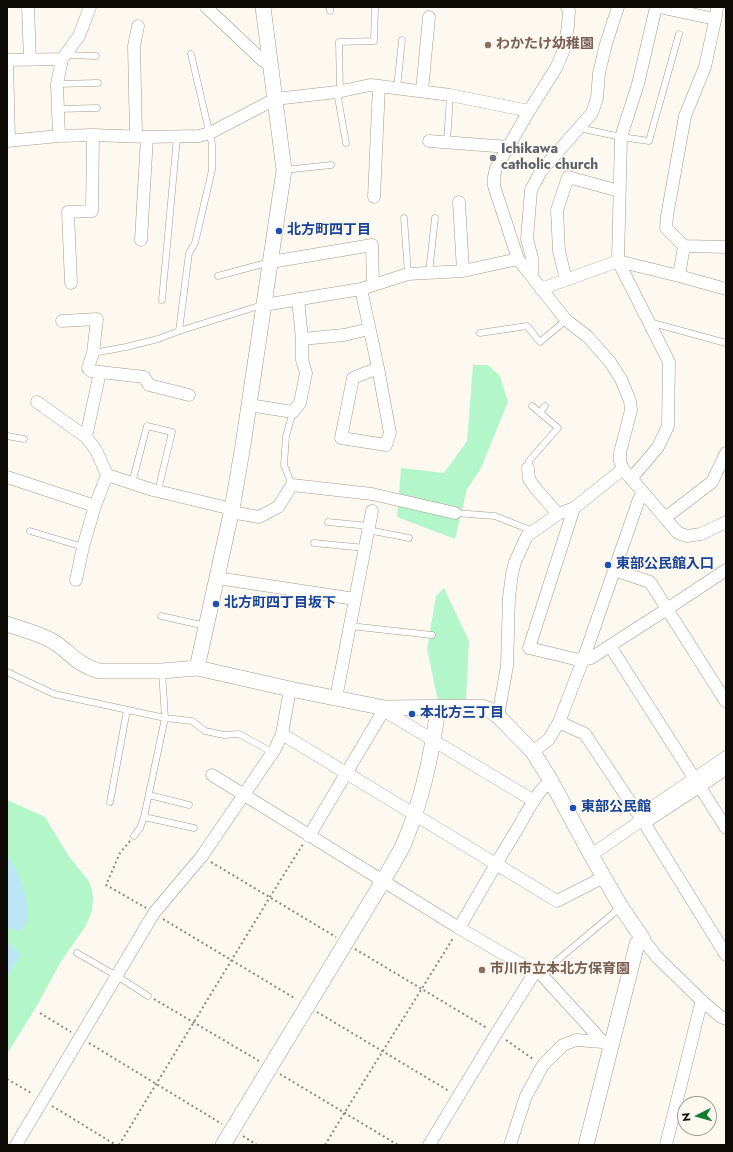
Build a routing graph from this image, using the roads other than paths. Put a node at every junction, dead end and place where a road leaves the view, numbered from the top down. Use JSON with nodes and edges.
{"nodes":[{"id":1,"x":28,"y":7,"type":"edge"},
{"id":2,"x":90,"y":7,"type":"edge"},
{"id":3,"x":206,"y":7,"type":"edge"},
{"id":4,"x":263,"y":7,"type":"edge"},
{"id":5,"x":375,"y":7,"type":"edge"},
{"id":6,"x":567,"y":7,"type":"edge"},
{"id":7,"x":618,"y":7,"type":"edge"},
{"id":8,"x":657,"y":7,"type":"edge"},
{"id":9,"x":716,"y":13,"type":"edge"},
{"id":10,"x":429,"y":17,"type":"dead end"},
{"id":11,"x":138,"y":26,"type":"dead end"},
{"id":12,"x":679,"y":34,"type":"dead end"},
{"id":13,"x":402,"y":40,"type":"dead end"},
{"id":14,"x":191,"y":54,"type":"dead end"},
{"id":15,"x":96,"y":56,"type":"dead end"},
{"id":16,"x":63,"y":57,"type":"junction"},
{"id":17,"x":7,"y":60,"type":"edge"},
{"id":18,"x":30,"y":60,"type":"junction"},
{"id":19,"x":271,"y":65,"type":"junction"},
{"id":20,"x":98,"y":83,"type":"dead end"},
{"id":21,"x":57,"y":84,"type":"junction"},
{"id":22,"x":379,"y":86,"type":"junction"},
{"id":23,"x":398,"y":88,"type":"junction"},
{"id":24,"x":339,"y":91,"type":"junction"},
{"id":25,"x":422,"y":91,"type":"junction"},
{"id":26,"x":450,"y":95,"type":"junction"},
{"id":27,"x":275,"y":99,"type":"junction"},
{"id":28,"x":97,"y":108,"type":"dead end"},
{"id":29,"x":58,"y":109,"type":"junction"},
{"id":30,"x":529,"y":111,"type":"junction"},
{"id":31,"x":579,"y":128,"type":"junction"},
{"id":32,"x":210,"y":133,"type":"junction"},
{"id":33,"x":93,"y":135,"type":"junction"},
{"id":34,"x":59,"y":136,"type":"junction"},
{"id":35,"x":621,"y":136,"type":"junction"},
{"id":36,"x":141,"y":137,"type":"junction"},
{"id":37,"x":177,"y":137,"type":"junction"},
{"id":38,"x":8,"y":141,"type":"edge"},
{"id":39,"x":429,"y":141,"type":"dead end"},
{"id":40,"x":447,"y":142,"type":"junction"},
{"id":41,"x":346,"y":143,"type":"dead end"},
{"id":42,"x":509,"y":147,"type":"junction"},
{"id":43,"x":331,"y":165,"type":"dead end"},
{"id":44,"x":284,"y":170,"type":"junction"},
{"id":45,"x":619,"y":191,"type":"junction"},
{"id":46,"x":374,"y":197,"type":"dead end"},
{"id":47,"x":459,"y":202,"type":"dead end"},
{"id":48,"x":404,"y":218,"type":"dead end"},
{"id":49,"x":435,"y":218,"type":"dead end"},
{"id":50,"x":141,"y":240,"type":"dead end"},
{"id":51,"x":684,"y":246,"type":"junction"},
{"id":52,"x":726,"y":247,"type":"edge"},
{"id":53,"x":518,"y":258,"type":"junction"},
{"id":54,"x":618,"y":261,"type":"junction"},
{"id":55,"x":271,"y":262,"type":"junction"},
{"id":56,"x":463,"y":271,"type":"junction"},
{"id":57,"x":429,"y":273,"type":"junction"},
{"id":58,"x":408,"y":274,"type":"junction"},
{"id":59,"x":218,"y":276,"type":"dead end"},
{"id":60,"x":532,"y":276,"type":"junction"},
{"id":61,"x":679,"y":276,"type":"junction"},
{"id":62,"x":566,"y":280,"type":"junction"},
{"id":63,"x":71,"y":283,"type":"dead end"},
{"id":64,"x":373,"y":285,"type":"junction"},
{"id":65,"x":361,"y":289,"type":"junction"},
{"id":66,"x":541,"y":289,"type":"junction"},
{"id":67,"x":726,"y":289,"type":"edge"},
{"id":68,"x":298,"y":299,"type":"junction"},
{"id":69,"x":162,"y":300,"type":"dead end"},
{"id":70,"x":264,"y":305,"type":"junction"},
{"id":71,"x":566,"y":320,"type":"junction"},
{"id":72,"x":62,"y":321,"type":"dead end"},
{"id":73,"x":648,"y":322,"type":"junction"},
{"id":74,"x":370,"y":329,"type":"junction"},
{"id":75,"x":179,"y":331,"type":"junction"},
{"id":76,"x":480,"y":333,"type":"dead end"},
{"id":77,"x":302,"y":339,"type":"junction"},
{"id":78,"x":726,"y":343,"type":"edge"},
{"id":79,"x":93,"y":353,"type":"junction"},
{"id":80,"x":378,"y":368,"type":"junction"},
{"id":81,"x":100,"y":372,"type":"junction"},
{"id":82,"x":189,"y":395,"type":"dead end"},
{"id":83,"x":37,"y":402,"type":"dead end"},
{"id":84,"x":249,"y":405,"type":"junction"},
{"id":85,"x":532,"y":406,"type":"dead end"},
{"id":86,"x":545,"y":406,"type":"dead end"},
{"id":87,"x":293,"y":412,"type":"junction"},
{"id":88,"x":540,"y":413,"type":"junction"},
{"id":89,"x":7,"y":436,"type":"edge"},
{"id":90,"x":86,"y":437,"type":"junction"},
{"id":91,"x":24,"y":439,"type":"dead end"},
{"id":92,"x":726,"y":453,"type":"edge"},
{"id":93,"x":528,"y":468,"type":"joint"},
{"id":94,"x":623,"y":469,"type":"junction"},
{"id":95,"x":107,"y":475,"type":"junction"},
{"id":96,"x":7,"y":477,"type":"edge"},
{"id":97,"x":631,"y":480,"type":"junction"},
{"id":98,"x":132,"y":483,"type":"junction"},
{"id":99,"x":292,"y":485,"type":"junction"},
{"id":100,"x":158,"y":491,"type":"junction"},
{"id":101,"x":643,"y":492,"type":"junction"},
{"id":102,"x":95,"y":506,"type":"junction"},
{"id":103,"x":574,"y":508,"type":"junction"},
{"id":104,"x":232,"y":511,"type":"junction"},
{"id":105,"x":372,"y":511,"type":"dead end"},
{"id":106,"x":456,"y":513,"type":"joint"},
{"id":107,"x":558,"y":514,"type":"junction"},
{"id":108,"x":665,"y":518,"type":"junction"},
{"id":109,"x":328,"y":522,"type":"dead end"},
{"id":110,"x":726,"y":522,"type":"edge"},
{"id":111,"x":369,"y":528,"type":"junction"},
{"id":112,"x":30,"y":531,"type":"dead end"},
{"id":113,"x":533,"y":531,"type":"junction"},
{"id":114,"x":410,"y":538,"type":"dead end"},
{"id":115,"x":314,"y":543,"type":"dead end"},
{"id":116,"x":84,"y":548,"type":"junction"},
{"id":117,"x":365,"y":548,"type":"junction"},
{"id":118,"x":614,"y":570,"type":"junction"},
{"id":119,"x":725,"y":575,"type":"edge"},
{"id":120,"x":217,"y":578,"type":"junction"},
{"id":121,"x":76,"y":580,"type":"dead end"},
{"id":122,"x":355,"y":599,"type":"junction"},
{"id":123,"x":667,"y":609,"type":"junction"},
{"id":124,"x":161,"y":616,"type":"dead end"},
{"id":125,"x":7,"y":624,"type":"edge"},
{"id":126,"x":206,"y":626,"type":"junction"},
{"id":127,"x":350,"y":626,"type":"junction"},
{"id":128,"x":432,"y":635,"type":"dead end"},
{"id":129,"x":610,"y":646,"type":"junction"},
{"id":130,"x":583,"y":660,"type":"junction"},
{"id":131,"x":197,"y":668,"type":"junction"},
{"id":132,"x":162,"y":671,"type":"junction"},
{"id":133,"x":7,"y":672,"type":"edge"},
{"id":134,"x":290,"y":689,"type":"junction"},
{"id":135,"x":336,"y":698,"type":"junction"},
{"id":136,"x":726,"y":702,"type":"edge"},
{"id":137,"x":438,"y":708,"type":"junction"},
{"id":138,"x":384,"y":709,"type":"junction"},
{"id":139,"x":127,"y":710,"type":"junction"},
{"id":140,"x":498,"y":716,"type":"junction"},
{"id":141,"x":165,"y":718,"type":"junction"},
{"id":142,"x":559,"y":722,"type":"junction"},
{"id":143,"x":282,"y":734,"type":"junction"},
{"id":144,"x":434,"y":741,"type":"junction"},
{"id":145,"x":272,"y":752,"type":"junction"},
{"id":146,"x":533,"y":752,"type":"junction"},
{"id":147,"x":726,"y":757,"type":"edge"},
{"id":148,"x":726,"y":769,"type":"edge"},
{"id":149,"x":346,"y":772,"type":"junction"},
{"id":150,"x":212,"y":775,"type":"dead end"},
{"id":151,"x":551,"y":781,"type":"junction"},
{"id":152,"x":697,"y":782,"type":"junction"},
{"id":153,"x":149,"y":795,"type":"junction"},
{"id":154,"x":243,"y":795,"type":"junction"},
{"id":155,"x":110,"y":802,"type":"dead end"},
{"id":156,"x":534,"y":802,"type":"junction"},
{"id":157,"x":189,"y":805,"type":"dead end"},
{"id":158,"x":415,"y":815,"type":"junction"},
{"id":159,"x":144,"y":817,"type":"junction"},
{"id":160,"x":642,"y":820,"type":"junction"},
{"id":161,"x":194,"y":828,"type":"dead end"},
{"id":162,"x":726,"y":828,"type":"edge"},
{"id":163,"x":134,"y":836,"type":"road end"},
{"id":164,"x":309,"y":836,"type":"junction"},
{"id":165,"x":591,"y":855,"type":"junction"},
{"id":166,"x":496,"y":864,"type":"junction"},
{"id":167,"x":604,"y":877,"type":"junction"},
{"id":168,"x":383,"y":881,"type":"junction"},
{"id":169,"x":621,"y":907,"type":"junction"},
{"id":170,"x":459,"y":928,"type":"junction"},
{"id":171,"x":643,"y":939,"type":"junction"},
{"id":172,"x":77,"y":953,"type":"dead end"},
{"id":173,"x":726,"y":955,"type":"edge"},
{"id":174,"x":538,"y":973,"type":"junction"},
{"id":175,"x":117,"y":976,"type":"junction"},
{"id":176,"x":148,"y":996,"type":"dead end"},
{"id":177,"x":703,"y":1002,"type":"junction"},
{"id":178,"x":726,"y":1019,"type":"edge"},
{"id":179,"x":607,"y":1044,"type":"junction"},
{"id":180,"x":16,"y":1145,"type":"edge"},
{"id":181,"x":224,"y":1145,"type":"edge"},
{"id":182,"x":429,"y":1145,"type":"edge"},
{"id":183,"x":510,"y":1145,"type":"edge"},
{"id":184,"x":586,"y":1145,"type":"edge"},
{"id":185,"x":666,"y":1145,"type":"edge"}],
"edges":[{"from":1,"to":18,"type":"street"},
{"from":2,"to":16,"type":"street"},
{"from":3,"to":19,"type":"street"},
{"from":4,"to":19,"type":"street"},
{"from":5,"to":24,"type":"lane"},
{"from":6,"to":30,"type":"street"},
{"from":7,"to":31,"type":"street"},
{"from":8,"to":9,"type":"street"},
{"from":8,"to":35,"type":"street"},
{"from":9,"to":51,"type":"street"},
{"from":10,"to":25,"type":"street"},
{"from":11,"to":36,"type":"street"},
{"from":12,"to":35,"type":"lane"},
{"from":13,"to":23,"type":"lane"},
{"from":14,"to":32,"type":"lane"},
{"from":15,"to":16,"type":"lane"},
{"from":16,"to":18,"type":"street"},
{"from":16,"to":21,"type":"street"},
{"from":17,"to":18,"type":"street"},
{"from":17,"to":38,"type":"street"},
{"from":19,"to":27,"type":"street"},
{"from":20,"to":21,"type":"lane"},
{"from":21,"to":29,"type":"street"},
{"from":22,"to":23,"type":"street"},
{"from":22,"to":24,"type":"street"},
{"from":22,"to":46,"type":"street"},
{"from":23,"to":25,"type":"street"},
{"from":24,"to":27,"type":"street"},
{"from":24,"to":41,"type":"lane"},
{"from":25,"to":26,"type":"street"},
{"from":26,"to":30,"type":"street"},
{"from":26,"to":40,"type":"lane"},
{"from":27,"to":32,"type":"street"},
{"from":27,"to":44,"type":"street"},
{"from":28,"to":29,"type":"lane"},
{"from":29,"to":34,"type":"street"},
{"from":30,"to":42,"type":"street"},
{"from":31,"to":35,"type":"lane"},
{"from":31,"to":60,"type":"street"},
{"from":32,"to":37,"type":"street"},
{"from":32,"to":75,"type":"lane"},
{"from":33,"to":34,"type":"street"},
{"from":33,"to":36,"type":"street"},
{"from":33,"to":63,"type":"street"},
{"from":34,"to":38,"type":"street"},
{"from":35,"to":45,"type":"street"},
{"from":36,"to":37,"type":"street"},
{"from":36,"to":50,"type":"street"},
{"from":37,"to":69,"type":"lane"},
{"from":39,"to":40,"type":"street"},
{"from":40,"to":42,"type":"street"},
{"from":42,"to":53,"type":"street"},
{"from":43,"to":44,"type":"lane"},
{"from":44,"to":55,"type":"street"},
{"from":45,"to":54,"type":"street"},
{"from":45,"to":62,"type":"street"},
{"from":47,"to":56,"type":"street"},
{"from":48,"to":58,"type":"lane"},
{"from":49,"to":57,"type":"lane"},
{"from":51,"to":52,"type":"street"},
{"from":51,"to":61,"type":"street"},
{"from":53,"to":56,"type":"street"},
{"from":53,"to":60,"type":"street"},
{"from":54,"to":61,"type":"street"},
{"from":54,"to":62,"type":"street"},
{"from":54,"to":73,"type":"street"},
{"from":55,"to":59,"type":"lane"},
{"from":55,"to":64,"type":"street"},
{"from":55,"to":70,"type":"street"},
{"from":56,"to":57,"type":"street"},
{"from":57,"to":58,"type":"street"},
{"from":58,"to":64,"type":"street"},
{"from":60,"to":66,"type":"street"},
{"from":61,"to":67,"type":"street"},
{"from":62,"to":66,"type":"street"},
{"from":64,"to":65,"type":"street"},
{"from":65,"to":68,"type":"street"},
{"from":65,"to":74,"type":"street"},
{"from":66,"to":71,"type":"street"},
{"from":68,"to":70,"type":"street"},
{"from":68,"to":77,"type":"street"},
{"from":70,"to":75,"type":"lane"},
{"from":70,"to":84,"type":"street"},
{"from":71,"to":76,"type":"lane"},
{"from":71,"to":94,"type":"street"},
{"from":72,"to":79,"type":"street"},
{"from":73,"to":78,"type":"lane"},
{"from":73,"to":97,"type":"street"},
{"from":74,"to":77,"type":"street"},
{"from":74,"to":80,"type":"street"},
{"from":75,"to":79,"type":"lane"},
{"from":77,"to":87,"type":"street"},
{"from":79,"to":81,"type":"street"},
{"from":80,"to":80,"type":"street"},
{"from":81,"to":82,"type":"street"},
{"from":81,"to":90,"type":"street"},
{"from":83,"to":90,"type":"street"},
{"from":84,"to":87,"type":"street"},
{"from":84,"to":104,"type":"street"},
{"from":85,"to":88,"type":"lane"},
{"from":86,"to":88,"type":"lane"},
{"from":87,"to":99,"type":"lane"},
{"from":88,"to":93,"type":"lane"},
{"from":89,"to":91,"type":"lane"},
{"from":90,"to":95,"type":"street"},
{"from":92,"to":108,"type":"street"},
{"from":93,"to":107,"type":"street"},
{"from":94,"to":97,"type":"street"},
{"from":94,"to":103,"type":"street"},
{"from":95,"to":98,"type":"street"},
{"from":95,"to":102,"type":"street"},
{"from":96,"to":102,"type":"street"},
{"from":97,"to":101,"type":"street"},
{"from":98,"to":100,"type":"street"},
{"from":98,"to":100,"type":"lane"},
{"from":99,"to":104,"type":"street"},
{"from":99,"to":106,"type":"street"},
{"from":100,"to":104,"type":"street"},
{"from":101,"to":108,"type":"street"},
{"from":101,"to":118,"type":"street"},
{"from":102,"to":116,"type":"street"},
{"from":103,"to":107,"type":"street"},
{"from":103,"to":130,"type":"street"},
{"from":104,"to":120,"type":"street"},
{"from":105,"to":111,"type":"street"},
{"from":106,"to":113,"type":"lane"},
{"from":107,"to":113,"type":"street"},
{"from":108,"to":110,"type":"street"},
{"from":109,"to":111,"type":"lane"},
{"from":111,"to":114,"type":"lane"},
{"from":111,"to":117,"type":"street"},
{"from":112,"to":116,"type":"lane"},
{"from":113,"to":140,"type":"street"},
{"from":115,"to":117,"type":"lane"},
{"from":116,"to":121,"type":"street"},
{"from":117,"to":122,"type":"street"},
{"from":118,"to":123,"type":"street"},
{"from":118,"to":130,"type":"street"},
{"from":119,"to":123,"type":"street"},
{"from":120,"to":122,"type":"street"},
{"from":120,"to":126,"type":"street"},
{"from":122,"to":127,"type":"street"},
{"from":123,"to":129,"type":"street"},
{"from":123,"to":136,"type":"street"},
{"from":124,"to":126,"type":"lane"},
{"from":125,"to":132,"type":"street"},
{"from":126,"to":131,"type":"street"},
{"from":127,"to":128,"type":"lane"},
{"from":127,"to":135,"type":"street"},
{"from":129,"to":130,"type":"street"},
{"from":129,"to":152,"type":"street"},
{"from":130,"to":142,"type":"street"},
{"from":131,"to":132,"type":"street"},
{"from":131,"to":134,"type":"street"},
{"from":132,"to":141,"type":"lane"},
{"from":133,"to":139,"type":"lane"},
{"from":134,"to":135,"type":"street"},
{"from":134,"to":143,"type":"street"},
{"from":135,"to":138,"type":"street"},
{"from":137,"to":138,"type":"street"},
{"from":137,"to":140,"type":"street"},
{"from":137,"to":144,"type":"street"},
{"from":138,"to":144,"type":"street"},
{"from":138,"to":149,"type":"street"},
{"from":139,"to":141,"type":"lane"},
{"from":139,"to":155,"type":"lane"},
{"from":140,"to":146,"type":"street"},
{"from":141,"to":145,"type":"lane"},
{"from":141,"to":153,"type":"lane"},
{"from":142,"to":146,"type":"street"},
{"from":142,"to":160,"type":"street"},
{"from":143,"to":145,"type":"street"},
{"from":143,"to":149,"type":"street"},
{"from":144,"to":156,"type":"street"},
{"from":144,"to":158,"type":"street"},
{"from":145,"to":154,"type":"street"},
{"from":146,"to":151,"type":"street"},
{"from":147,"to":152,"type":"street"},
{"from":148,"to":152,"type":"street"},
{"from":149,"to":158,"type":"street"},
{"from":149,"to":164,"type":"street"},
{"from":150,"to":154,"type":"street"},
{"from":151,"to":156,"type":"street"},
{"from":151,"to":165,"type":"street"},
{"from":152,"to":160,"type":"street"},
{"from":152,"to":162,"type":"street"},
{"from":153,"to":157,"type":"lane"},
{"from":153,"to":159,"type":"lane"},
{"from":154,"to":164,"type":"street"},
{"from":154,"to":175,"type":"street"},
{"from":156,"to":166,"type":"street"},
{"from":158,"to":166,"type":"street"},
{"from":158,"to":168,"type":"street"},
{"from":159,"to":161,"type":"lane"},
{"from":159,"to":163,"type":"lane"},
{"from":160,"to":165,"type":"street"},
{"from":160,"to":173,"type":"street"},
{"from":164,"to":168,"type":"street"},
{"from":165,"to":167,"type":"street"},
{"from":166,"to":167,"type":"street"},
{"from":166,"to":170,"type":"street"},
{"from":167,"to":169,"type":"street"},
{"from":168,"to":170,"type":"street"},
{"from":168,"to":181,"type":"street"},
{"from":169,"to":171,"type":"street"},
{"from":169,"to":174,"type":"lane"},
{"from":170,"to":174,"type":"street"},
{"from":171,"to":177,"type":"street"},
{"from":171,"to":179,"type":"street"},
{"from":172,"to":175,"type":"lane"},
{"from":174,"to":179,"type":"street"},
{"from":174,"to":182,"type":"street"},
{"from":175,"to":176,"type":"lane"},
{"from":175,"to":180,"type":"street"},
{"from":177,"to":178,"type":"street"},
{"from":177,"to":185,"type":"street"},
{"from":179,"to":183,"type":"street"},
{"from":179,"to":184,"type":"street"}]}
